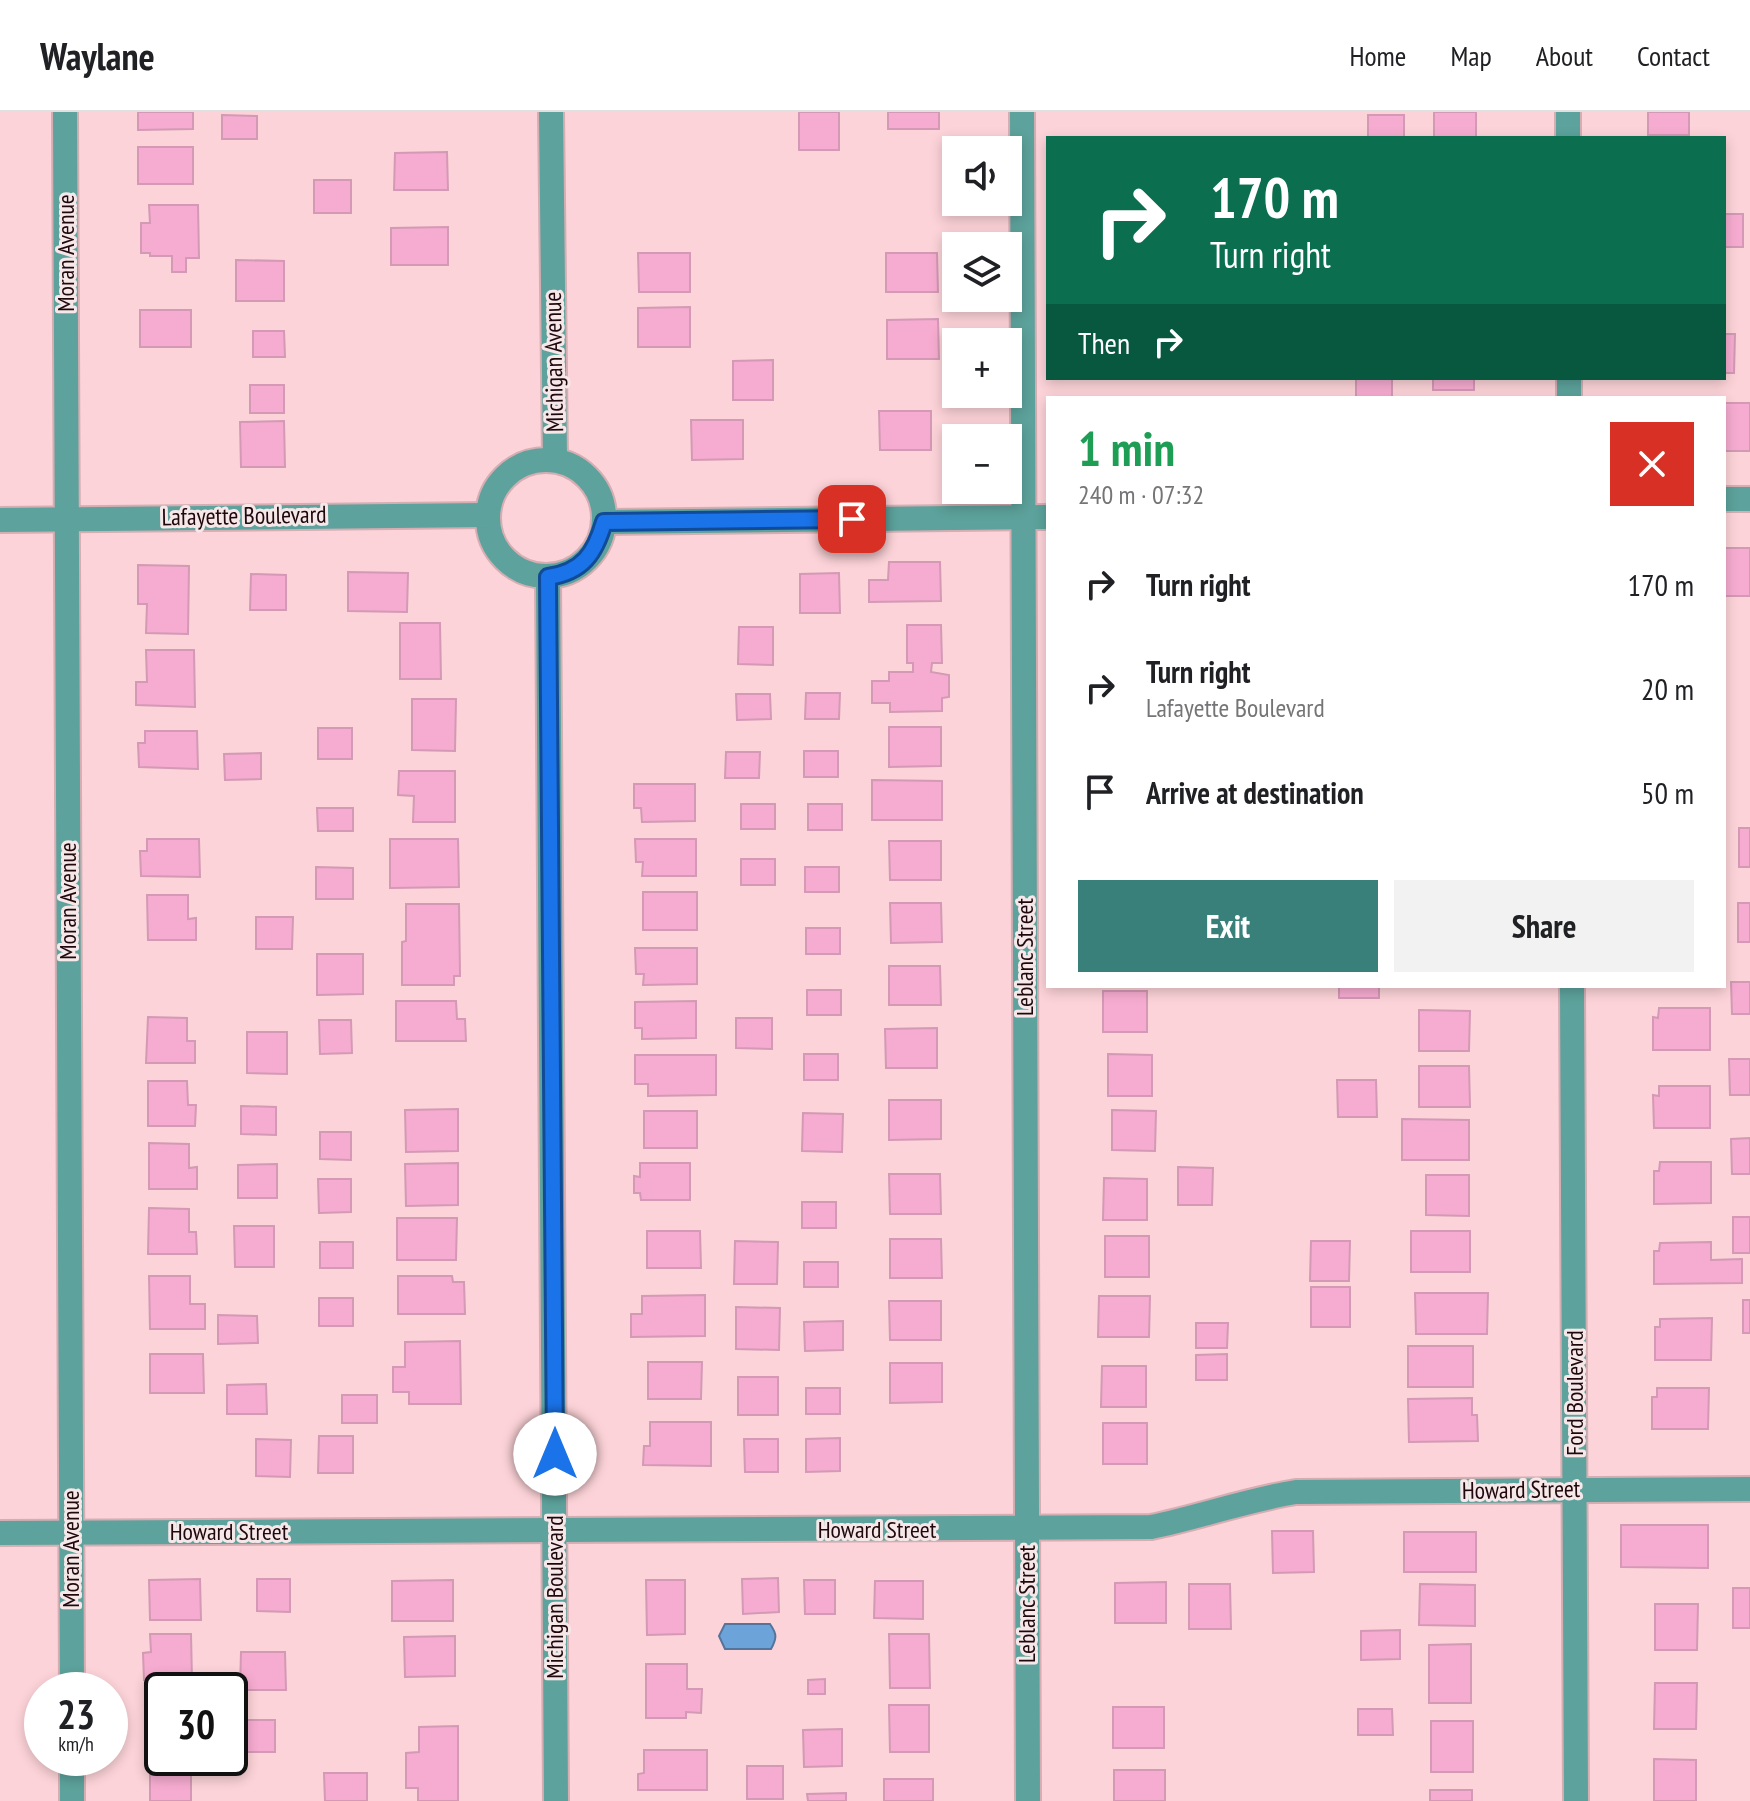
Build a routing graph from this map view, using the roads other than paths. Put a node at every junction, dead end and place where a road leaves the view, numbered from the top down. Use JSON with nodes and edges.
{"nodes":[{"id":1,"x":65,"y":112,"type":"edge"},
{"id":2,"x":551,"y":112,"type":"edge"},
{"id":3,"x":1022,"y":112,"type":"edge"},
{"id":4,"x":1568,"y":112,"type":"edge"},
{"id":5,"x":1568,"y":136,"type":"edge"},
{"id":6,"x":555,"y":460,"type":"junction"},
{"id":7,"x":1726,"y":499,"type":"edge"},
{"id":8,"x":1750,"y":499,"type":"edge"},
{"id":9,"x":488,"y":515,"type":"junction"},
{"id":10,"x":1036,"y":517,"type":"edge"},
{"id":11,"x":67,"y":519,"type":"junction"},
{"id":12,"x":0,"y":520,"type":"edge"},
{"id":13,"x":604,"y":522,"type":"junction"},
{"id":14,"x":548,"y":577,"type":"junction"},
{"id":15,"x":1572,"y":988,"type":"edge"},
{"id":16,"x":1575,"y":1489,"type":"junction"},
{"id":17,"x":1750,"y":1489,"type":"edge"},
{"id":18,"x":1027,"y":1529,"type":"junction"},
{"id":19,"x":555,"y":1531,"type":"junction"},
{"id":20,"x":71,"y":1532,"type":"junction"},
{"id":21,"x":0,"y":1533,"type":"edge"},
{"id":22,"x":72,"y":1672,"type":"edge"},
{"id":23,"x":72,"y":1776,"type":"edge"},
{"id":24,"x":72,"y":1801,"type":"edge"},
{"id":25,"x":556,"y":1801,"type":"edge"},
{"id":26,"x":1028,"y":1801,"type":"edge"},
{"id":27,"x":1576,"y":1801,"type":"edge"}],
"edges":[{"from":1,"to":11,"type":"street","name":"Moran Avenue"},
{"from":2,"to":6,"type":"street","name":"Michigan Avenue"},
{"from":3,"to":10,"type":"street","name":"Leblanc Street"},
{"from":4,"to":5,"type":"street"},
{"from":6,"to":9,"type":"street"},
{"from":6,"to":13,"type":"street"},
{"from":7,"to":8,"type":"street"},
{"from":9,"to":11,"type":"street","name":"Lafayette Boulevard"},
{"from":9,"to":14,"type":"street"},
{"from":10,"to":13,"type":"street"},
{"from":10,"to":18,"type":"street","name":"Leblanc Street"},
{"from":11,"to":12,"type":"street","name":"Lafayette Boulevard"},
{"from":11,"to":20,"type":"street","name":"Moran Avenue"},
{"from":13,"to":14,"type":"street"},
{"from":14,"to":19,"type":"street","name":"Michigan Boulevard"},
{"from":15,"to":16,"type":"street","name":"Ford Boulevard"},
{"from":16,"to":17,"type":"street","name":"Howard Street"},
{"from":16,"to":18,"type":"street","name":"Howard Street"},
{"from":16,"to":27,"type":"street","name":"Ford Boulevard"},
{"from":18,"to":19,"type":"street","name":"Howard Street"},
{"from":18,"to":26,"type":"street","name":"Leblanc Street"},
{"from":19,"to":20,"type":"street","name":"Howard Street"},
{"from":19,"to":25,"type":"street","name":"Michigan Boulevard"},
{"from":20,"to":21,"type":"street","name":"Howard Street"},
{"from":20,"to":22,"type":"street","name":"Moran Avenue"},
{"from":23,"to":24,"type":"street"}]}
